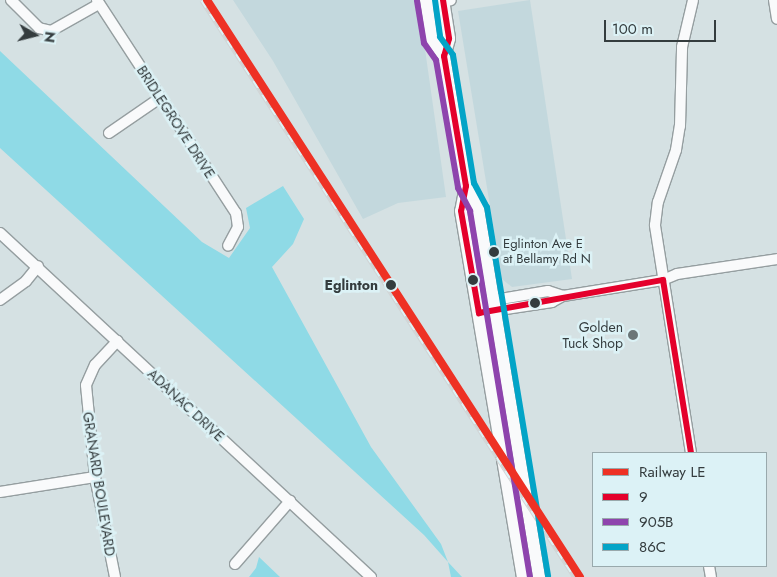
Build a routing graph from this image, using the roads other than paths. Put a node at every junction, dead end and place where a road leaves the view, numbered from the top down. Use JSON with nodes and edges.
{"nodes":[{"id":1,"x":11,"y":0,"type":"edge"},
{"id":2,"x":445,"y":0,"type":"edge"},
{"id":3,"x":693,"y":0,"type":"edge"},
{"id":4,"x":774,"y":0,"type":"edge"},
{"id":5,"x":98,"y":2,"type":"edge"},
{"id":6,"x":426,"y":2,"type":"edge"},
{"id":7,"x":777,"y":19,"type":"edge"},
{"id":8,"x":444,"y":56,"type":"junction"},
{"id":9,"x":160,"y":98,"type":"junction"},
{"id":10,"x":108,"y":133,"type":"dead end"},
{"id":11,"x":466,"y":186,"type":"junction"},
{"id":12,"x":0,"y":233,"type":"edge"},
{"id":13,"x":228,"y":246,"type":"dead end"},
{"id":14,"x":777,"y":259,"type":"edge"},
{"id":15,"x":38,"y":266,"type":"junction"},
{"id":16,"x":662,"y":280,"type":"junction"},
{"id":17,"x":0,"y":300,"type":"edge"},
{"id":18,"x":494,"y":305,"type":"junction"},
{"id":19,"x":478,"y":308,"type":"junction"},
{"id":20,"x":117,"y":341,"type":"junction"},
{"id":21,"x":691,"y":452,"type":"edge"},
{"id":22,"x":95,"y":477,"type":"junction"},
{"id":23,"x":0,"y":492,"type":"edge"},
{"id":24,"x":290,"y":501,"type":"junction"},
{"id":25,"x":235,"y":564,"type":"dead end"},
{"id":26,"x":115,"y":577,"type":"edge"},
{"id":27,"x":371,"y":577,"type":"edge"},
{"id":28,"x":523,"y":577,"type":"edge"},
{"id":29,"x":539,"y":577,"type":"edge"}],
"edges":[{"from":1,"to":5,"type":"street"},
{"from":2,"to":6,"type":"street"},
{"from":2,"to":8,"type":"main road"},
{"from":3,"to":16,"type":"street"},
{"from":4,"to":7,"type":"street"},
{"from":5,"to":9,"type":"street","name":"BRIDLEGROVE DRIVE"},
{"from":6,"to":8,"type":"main road"},
{"from":8,"to":11,"type":"main road"},
{"from":9,"to":10,"type":"street"},
{"from":9,"to":13,"type":"street","name":"BRIDLEGROVE DRIVE"},
{"from":11,"to":18,"type":"main road"},
{"from":11,"to":19,"type":"main road"},
{"from":12,"to":15,"type":"street","name":"ADANAC DRIVE"},
{"from":14,"to":16,"type":"street"},
{"from":15,"to":17,"type":"street"},
{"from":15,"to":20,"type":"street","name":"ADANAC DRIVE"},
{"from":16,"to":18,"type":"street"},
{"from":16,"to":21,"type":"street"},
{"from":18,"to":19,"type":"street"},
{"from":18,"to":29,"type":"main road"},
{"from":19,"to":28,"type":"main road"},
{"from":20,"to":22,"type":"street","name":"GRANARD BOULEVARD"},
{"from":20,"to":24,"type":"street","name":"ADANAC DRIVE"},
{"from":22,"to":23,"type":"street"},
{"from":22,"to":26,"type":"street","name":"GRANARD BOULEVARD"},
{"from":24,"to":25,"type":"street"},
{"from":24,"to":27,"type":"street","name":"ADANAC DRIVE"}]}
